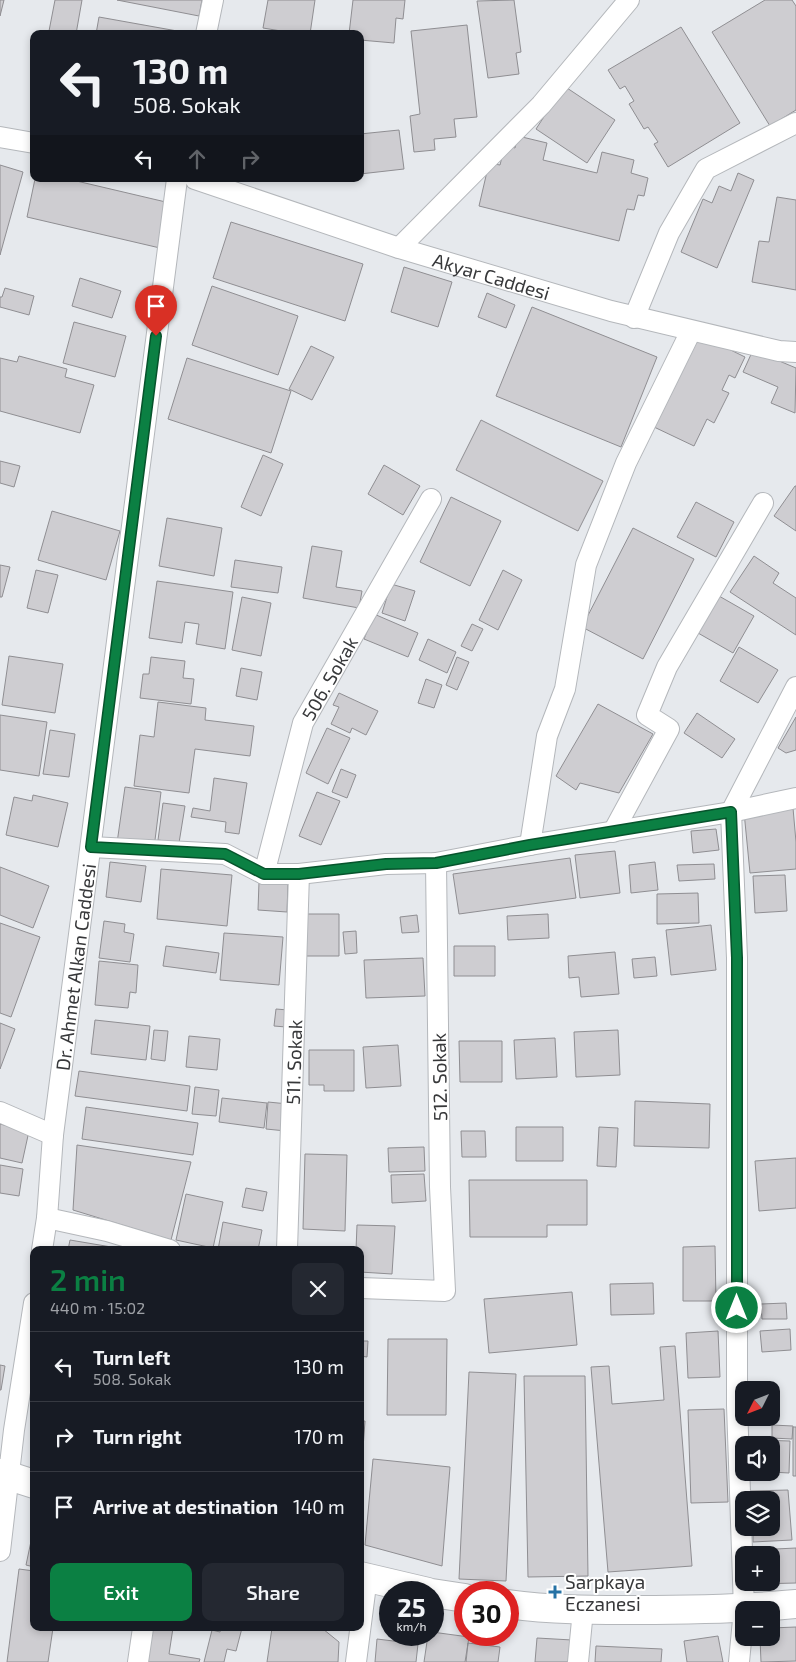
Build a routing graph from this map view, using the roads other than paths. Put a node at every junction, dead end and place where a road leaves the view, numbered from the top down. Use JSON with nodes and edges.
{"nodes":[{"id":1,"x":212,"y":0,"type":"edge"},
{"id":2,"x":629,"y":0,"type":"edge"},
{"id":3,"x":207,"y":30,"type":"edge"},
{"id":4,"x":796,"y":123,"type":"edge"},
{"id":5,"x":0,"y":136,"type":"edge"},
{"id":6,"x":30,"y":142,"type":"edge"},
{"id":7,"x":177,"y":182,"type":"edge"},
{"id":8,"x":204,"y":182,"type":"edge"},
{"id":9,"x":399,"y":248,"type":"junction"},
{"id":10,"x":634,"y":318,"type":"junction"},
{"id":11,"x":691,"y":331,"type":"junction"},
{"id":12,"x":796,"y":352,"type":"edge"},
{"id":13,"x":431,"y":499,"type":"dead end"},
{"id":14,"x":762,"y":503,"type":"dead end"},
{"id":15,"x":796,"y":687,"type":"edge"},
{"id":16,"x":796,"y":798,"type":"edge"},
{"id":17,"x":731,"y":812,"type":"junction"},
{"id":18,"x":613,"y":832,"type":"junction"},
{"id":19,"x":530,"y":845,"type":"junction"},
{"id":20,"x":91,"y":847,"type":"junction"},
{"id":21,"x":436,"y":863,"type":"junction"},
{"id":22,"x":264,"y":874,"type":"junction"},
{"id":23,"x":299,"y":874,"type":"junction"},
{"id":24,"x":0,"y":1112,"type":"edge"},
{"id":25,"x":53,"y":1135,"type":"junction"},
{"id":26,"x":47,"y":1218,"type":"junction"},
{"id":27,"x":43,"y":1246,"type":"edge"},
{"id":28,"x":157,"y":1246,"type":"edge"},
{"id":29,"x":287,"y":1246,"type":"edge"},
{"id":30,"x":364,"y":1288,"type":"edge"},
{"id":31,"x":30,"y":1326,"type":"edge"},
{"id":32,"x":4,"y":1475,"type":"edge"},
{"id":33,"x":30,"y":1483,"type":"edge"},
{"id":34,"x":0,"y":1551,"type":"edge"},
{"id":35,"x":364,"y":1576,"type":"edge"},
{"id":36,"x":383,"y":1581,"type":"edge"},
{"id":37,"x":744,"y":1601,"type":"edge"},
{"id":38,"x":796,"y":1604,"type":"edge"},
{"id":39,"x":519,"y":1605,"type":"edge"},
{"id":40,"x":780,"y":1606,"type":"edge"},
{"id":41,"x":735,"y":1609,"type":"edge"},
{"id":42,"x":583,"y":1610,"type":"junction"},
{"id":43,"x":143,"y":1631,"type":"edge"},
{"id":44,"x":359,"y":1631,"type":"edge"},
{"id":45,"x":741,"y":1646,"type":"edge"},
{"id":46,"x":138,"y":1662,"type":"edge"},
{"id":47,"x":356,"y":1662,"type":"edge"},
{"id":48,"x":578,"y":1662,"type":"edge"},
{"id":49,"x":739,"y":1662,"type":"edge"}],
"edges":[{"from":1,"to":3,"type":"street"},
{"from":2,"to":9,"type":"street"},
{"from":4,"to":10,"type":"street"},
{"from":5,"to":6,"type":"street"},
{"from":7,"to":20,"type":"street","name":"Dr. Ahmet Alkan Caddesi"},
{"from":8,"to":9,"type":"street","name":"Akyar Caddesi"},
{"from":9,"to":10,"type":"street","name":"Akyar Caddesi"},
{"from":10,"to":11,"type":"street","name":"Akyar Caddesi"},
{"from":11,"to":12,"type":"street","name":"Akyar Caddesi"},
{"from":11,"to":19,"type":"street"},
{"from":13,"to":22,"type":"street","name":"506. Sokak"},
{"from":14,"to":18,"type":"street"},
{"from":15,"to":17,"type":"street"},
{"from":16,"to":17,"type":"street"},
{"from":17,"to":18,"type":"street"},
{"from":17,"to":37,"type":"street"},
{"from":18,"to":19,"type":"street"},
{"from":19,"to":21,"type":"street"},
{"from":20,"to":22,"type":"street"},
{"from":20,"to":25,"type":"street","name":"Dr. Ahmet Alkan Caddesi"},
{"from":21,"to":23,"type":"street"},
{"from":21,"to":30,"type":"street","name":"512. Sokak"},
{"from":22,"to":23,"type":"street"},
{"from":23,"to":29,"type":"street","name":"511. Sokak"},
{"from":24,"to":25,"type":"street"},
{"from":25,"to":26,"type":"street","name":"Dr. Ahmet Alkan Caddesi"},
{"from":26,"to":27,"type":"street","name":"Dr. Ahmet Alkan Caddesi"},
{"from":26,"to":28,"type":"street"},
{"from":31,"to":32,"type":"street"},
{"from":32,"to":33,"type":"street"},
{"from":32,"to":34,"type":"street"},
{"from":35,"to":36,"type":"street"},
{"from":38,"to":40,"type":"street"},
{"from":39,"to":42,"type":"street"},
{"from":41,"to":42,"type":"street"},
{"from":42,"to":48,"type":"street"},
{"from":43,"to":46,"type":"street"},
{"from":44,"to":47,"type":"street"},
{"from":45,"to":49,"type":"street"}]}
